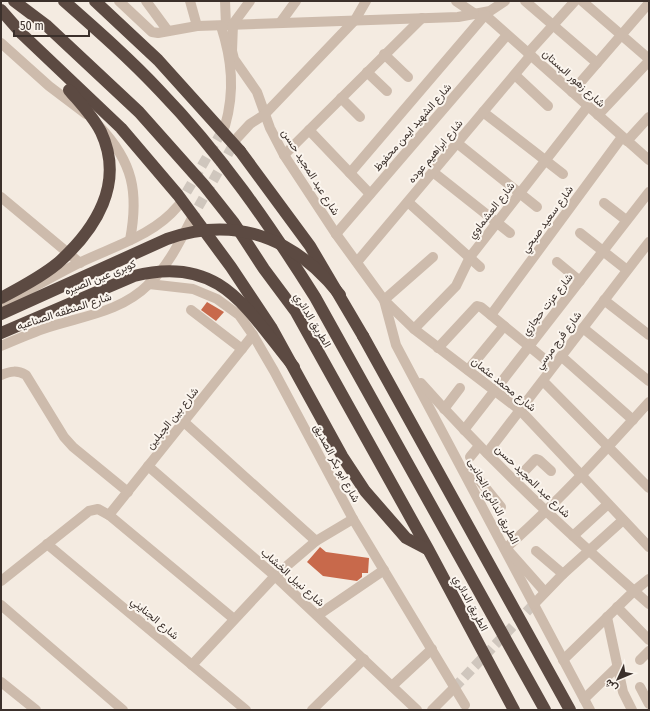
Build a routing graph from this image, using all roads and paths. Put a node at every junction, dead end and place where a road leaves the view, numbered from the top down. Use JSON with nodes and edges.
{"nodes":[{"id":1,"x":14,"y":1,"type":"edge"},
{"id":2,"x":64,"y":1,"type":"edge"},
{"id":3,"x":95,"y":1,"type":"edge"},
{"id":4,"x":119,"y":1,"type":"edge"},
{"id":5,"x":146,"y":1,"type":"edge"},
{"id":6,"x":190,"y":1,"type":"edge"},
{"id":7,"x":225,"y":1,"type":"edge"},
{"id":8,"x":250,"y":1,"type":"edge"},
{"id":9,"x":296,"y":1,"type":"edge"},
{"id":10,"x":366,"y":1,"type":"edge"},
{"id":11,"x":456,"y":1,"type":"edge"},
{"id":12,"x":505,"y":1,"type":"edge"},
{"id":13,"x":524,"y":1,"type":"edge"},
{"id":14,"x":575,"y":1,"type":"edge"},
{"id":15,"x":582,"y":1,"type":"edge"},
{"id":16,"x":649,"y":3,"type":"edge"},
{"id":17,"x":1,"y":10,"type":"edge"},
{"id":18,"x":481,"y":14,"type":"junction"},
{"id":19,"x":422,"y":18,"type":"junction"},
{"id":20,"x":355,"y":20,"type":"junction"},
{"id":21,"x":280,"y":23,"type":"junction"},
{"id":22,"x":226,"y":25,"type":"junction"},
{"id":23,"x":197,"y":26,"type":"junction"},
{"id":24,"x":553,"y":26,"type":"junction"},
{"id":25,"x":168,"y":31,"type":"junction"},
{"id":26,"x":22,"y":34,"type":"junction"},
{"id":27,"x":507,"y":35,"type":"junction"},
{"id":28,"x":621,"y":35,"type":"junction"},
{"id":29,"x":1,"y":43,"type":"edge"},
{"id":30,"x":384,"y":54,"type":"junction"},
{"id":31,"x":530,"y":54,"type":"junction"},
{"id":32,"x":649,"y":60,"type":"edge"},
{"id":33,"x":597,"y":63,"type":"junction"},
{"id":34,"x":367,"y":72,"type":"junction"},
{"id":35,"x":515,"y":75,"type":"junction"},
{"id":36,"x":408,"y":77,"type":"dead end"},
{"id":37,"x":387,"y":91,"type":"dead end"},
{"id":38,"x":572,"y":92,"type":"junction"},
{"id":39,"x":341,"y":98,"type":"junction"},
{"id":40,"x":548,"y":106,"type":"dead end"},
{"id":41,"x":588,"y":106,"type":"junction"},
{"id":42,"x":483,"y":112,"type":"junction"},
{"id":43,"x":264,"y":115,"type":"junction"},
{"id":44,"x":598,"y":115,"type":"junction"},
{"id":45,"x":360,"y":117,"type":"dead end"},
{"id":46,"x":649,"y":117,"type":"edge"},
{"id":47,"x":225,"y":126,"type":"tunnel mouth"},
{"id":48,"x":309,"y":130,"type":"junction"},
{"id":49,"x":238,"y":137,"type":"tunnel mouth"},
{"id":50,"x":625,"y":139,"type":"junction"},
{"id":51,"x":458,"y":143,"type":"junction"},
{"id":52,"x":284,"y":155,"type":"junction"},
{"id":53,"x":545,"y":160,"type":"junction"},
{"id":54,"x":649,"y":160,"type":"edge"},
{"id":55,"x":433,"y":172,"type":"junction"},
{"id":56,"x":350,"y":173,"type":"junction"},
{"id":57,"x":563,"y":174,"type":"dead end"},
{"id":58,"x":649,"y":192,"type":"edge"},
{"id":59,"x":519,"y":193,"type":"junction"},
{"id":60,"x":370,"y":194,"type":"junction"},
{"id":61,"x":1,"y":197,"type":"edge"},
{"id":62,"x":408,"y":202,"type":"junction"},
{"id":63,"x":604,"y":203,"type":"dead end"},
{"id":64,"x":178,"y":206,"type":"tunnel mouth"},
{"id":65,"x":537,"y":207,"type":"dead end"},
{"id":66,"x":191,"y":220,"type":"tunnel mouth"},
{"id":67,"x":626,"y":220,"type":"junction"},
{"id":68,"x":496,"y":223,"type":"junction"},
{"id":69,"x":510,"y":233,"type":"dead end"},
{"id":70,"x":580,"y":233,"type":"dead end"},
{"id":71,"x":336,"y":234,"type":"junction"},
{"id":72,"x":130,"y":240,"type":"junction"},
{"id":73,"x":649,"y":242,"type":"edge"},
{"id":74,"x":603,"y":251,"type":"junction"},
{"id":75,"x":433,"y":257,"type":"dead end"},
{"id":76,"x":470,"y":257,"type":"junction"},
{"id":77,"x":357,"y":262,"type":"junction"},
{"id":78,"x":557,"y":262,"type":"dead end"},
{"id":79,"x":80,"y":263,"type":"junction"},
{"id":80,"x":480,"y":267,"type":"dead end"},
{"id":81,"x":627,"y":270,"type":"junction"},
{"id":82,"x":580,"y":281,"type":"junction"},
{"id":83,"x":149,"y":284,"type":"junction"},
{"id":84,"x":340,"y":295,"type":"junction"},
{"id":85,"x":1,"y":298,"type":"edge"},
{"id":86,"x":384,"y":300,"type":"junction"},
{"id":87,"x":604,"y":300,"type":"junction"},
{"id":88,"x":1,"y":305,"type":"edge"},
{"id":89,"x":192,"y":310,"type":"dead end"},
{"id":90,"x":1,"y":314,"type":"edge"},
{"id":91,"x":491,"y":315,"type":"junction"},
{"id":92,"x":504,"y":326,"type":"junction"},
{"id":93,"x":583,"y":328,"type":"junction"},
{"id":94,"x":414,"y":329,"type":"junction"},
{"id":95,"x":1,"y":333,"type":"edge"},
{"id":96,"x":253,"y":335,"type":"junction"},
{"id":97,"x":649,"y":335,"type":"edge"},
{"id":98,"x":1,"y":346,"type":"edge"},
{"id":99,"x":529,"y":346,"type":"junction"},
{"id":100,"x":438,"y":348,"type":"junction"},
{"id":101,"x":242,"y":349,"type":"junction"},
{"id":102,"x":561,"y":356,"type":"junction"},
{"id":103,"x":553,"y":366,"type":"junction"},
{"id":104,"x":294,"y":367,"type":"junction"},
{"id":105,"x":408,"y":368,"type":"junction"},
{"id":106,"x":468,"y":370,"type":"junction"},
{"id":107,"x":1,"y":374,"type":"edge"},
{"id":108,"x":543,"y":381,"type":"junction"},
{"id":109,"x":649,"y":381,"type":"edge"},
{"id":110,"x":460,"y":388,"type":"dead end"},
{"id":111,"x":495,"y":390,"type":"junction"},
{"id":112,"x":649,"y":402,"type":"edge"},
{"id":113,"x":444,"y":409,"type":"junction"},
{"id":114,"x":520,"y":410,"type":"junction"},
{"id":115,"x":633,"y":420,"type":"junction"},
{"id":116,"x":184,"y":422,"type":"junction"},
{"id":117,"x":464,"y":430,"type":"junction"},
{"id":118,"x":479,"y":446,"type":"junction"},
{"id":119,"x":609,"y":447,"type":"junction"},
{"id":120,"x":487,"y":453,"type":"junction"},
{"id":121,"x":470,"y":457,"type":"dead end"},
{"id":122,"x":148,"y":466,"type":"junction"},
{"id":123,"x":551,"y":471,"type":"dead end"},
{"id":124,"x":465,"y":472,"type":"junction"},
{"id":125,"x":582,"y":476,"type":"junction"},
{"id":126,"x":515,"y":481,"type":"junction"},
{"id":127,"x":649,"y":488,"type":"edge"},
{"id":128,"x":128,"y":492,"type":"junction"},
{"id":129,"x":608,"y":504,"type":"junction"},
{"id":130,"x":501,"y":507,"type":"dead end"},
{"id":131,"x":547,"y":511,"type":"junction"},
{"id":132,"x":109,"y":515,"type":"junction"},
{"id":133,"x":353,"y":519,"type":"junction"},
{"id":134,"x":623,"y":520,"type":"junction"},
{"id":135,"x":573,"y":536,"type":"junction"},
{"id":136,"x":316,"y":541,"type":"junction"},
{"id":137,"x":47,"y":544,"type":"junction"},
{"id":138,"x":506,"y":548,"type":"junction"},
{"id":139,"x":649,"y":548,"type":"edge"},
{"id":140,"x":428,"y":549,"type":"junction"},
{"id":141,"x":588,"y":550,"type":"junction"},
{"id":142,"x":536,"y":551,"type":"dead end"},
{"id":143,"x":384,"y":570,"type":"junction"},
{"id":144,"x":563,"y":574,"type":"junction"},
{"id":145,"x":275,"y":576,"type":"junction"},
{"id":146,"x":649,"y":579,"type":"edge"},
{"id":147,"x":1,"y":581,"type":"edge"},
{"id":148,"x":634,"y":591,"type":"junction"},
{"id":149,"x":545,"y":592,"type":"junction"},
{"id":150,"x":534,"y":604,"type":"junction"},
{"id":151,"x":649,"y":604,"type":"edge"},
{"id":152,"x":1,"y":605,"type":"edge"},
{"id":153,"x":618,"y":607,"type":"junction"},
{"id":154,"x":318,"y":615,"type":"junction"},
{"id":155,"x":608,"y":617,"type":"junction"},
{"id":156,"x":234,"y":619,"type":"junction"},
{"id":157,"x":649,"y":640,"type":"edge"},
{"id":158,"x":432,"y":649,"type":"junction"},
{"id":159,"x":649,"y":651,"type":"edge"},
{"id":160,"x":364,"y":659,"type":"junction"},
{"id":161,"x":563,"y":660,"type":"junction"},
{"id":162,"x":640,"y":660,"type":"dead end"},
{"id":163,"x":192,"y":665,"type":"junction"},
{"id":164,"x":617,"y":667,"type":"junction"},
{"id":165,"x":1,"y":682,"type":"edge"},
{"id":166,"x":392,"y":686,"type":"junction"},
{"id":167,"x":640,"y":687,"type":"dead end"},
{"id":168,"x":454,"y":688,"type":"junction"},
{"id":169,"x":584,"y":699,"type":"junction"},
{"id":170,"x":649,"y":704,"type":"edge"},
{"id":171,"x":465,"y":705,"type":"dead end"},
{"id":172,"x":36,"y":710,"type":"edge"},
{"id":173,"x":123,"y":710,"type":"edge"},
{"id":174,"x":246,"y":710,"type":"edge"},
{"id":175,"x":312,"y":710,"type":"edge"},
{"id":176,"x":416,"y":710,"type":"edge"},
{"id":177,"x":432,"y":710,"type":"edge"},
{"id":178,"x":514,"y":710,"type":"edge"},
{"id":179,"x":545,"y":710,"type":"edge"},
{"id":180,"x":570,"y":710,"type":"edge"},
{"id":181,"x":590,"y":710,"type":"edge"},
{"id":182,"x":632,"y":710,"type":"edge"}],
"edges":[{"from":1,"to":140,"type":"highway","name":"الطريق الدائري"},
{"from":2,"to":179,"type":"highway","name":"الطريق الدائري"},
{"from":3,"to":84,"type":"highway","bridge":true},
{"from":4,"to":25,"type":"street"},
{"from":5,"to":25,"type":"street"},
{"from":6,"to":23,"type":"street"},
{"from":7,"to":22,"type":"street"},
{"from":8,"to":22,"type":"street"},
{"from":9,"to":21,"type":"street"},
{"from":10,"to":20,"type":"street"},
{"from":11,"to":18,"type":"street","name":"شارع زهور البستان"},
{"from":12,"to":18,"type":"street"},
{"from":13,"to":24,"type":"street"},
{"from":14,"to":24,"type":"street","name":"شارع ابراهيم عوده"},
{"from":15,"to":28,"type":"street"},
{"from":16,"to":28,"type":"street"},
{"from":17,"to":26,"type":"highway"},
{"from":18,"to":19,"type":"street"},
{"from":18,"to":27,"type":"street","name":"شارع زهور البستان"},
{"from":18,"to":56,"type":"street"},
{"from":19,"to":20,"type":"street"},
{"from":19,"to":30,"type":"street"},
{"from":20,"to":21,"type":"street"},
{"from":20,"to":43,"type":"street"},
{"from":21,"to":22,"type":"street"},
{"from":22,"to":23,"type":"street"},
{"from":22,"to":43,"type":"street","name":"شارع عبد المجيد حسن"},
{"from":22,"to":47,"type":"street"},
{"from":23,"to":25,"type":"street"},
{"from":24,"to":31,"type":"street","name":"شارع ابراهيم عوده"},
{"from":24,"to":33,"type":"street"},
{"from":26,"to":85,"type":"highway","bridge":true},
{"from":26,"to":104,"type":"highway"},
{"from":27,"to":31,"type":"street","name":"شارع زهور البستان"},
{"from":27,"to":60,"type":"street","name":"شارع الشهيد ايمن محفوظ"},
{"from":28,"to":32,"type":"street"},
{"from":28,"to":33,"type":"street"},
{"from":29,"to":72,"type":"street"},
{"from":30,"to":34,"type":"street"},
{"from":30,"to":36,"type":"street"},
{"from":31,"to":35,"type":"street","name":"شارع ابراهيم عوده"},
{"from":31,"to":38,"type":"street","name":"شارع زهور البستان"},
{"from":32,"to":44,"type":"street"},
{"from":33,"to":38,"type":"street"},
{"from":34,"to":37,"type":"street"},
{"from":34,"to":39,"type":"street"},
{"from":35,"to":40,"type":"street"},
{"from":35,"to":42,"type":"street","name":"شارع ابراهيم عوده"},
{"from":38,"to":41,"type":"street","name":"شارع زهور البستان"},
{"from":39,"to":45,"type":"street"},
{"from":39,"to":48,"type":"street"},
{"from":41,"to":44,"type":"street","name":"شارع زهور البستان"},
{"from":41,"to":53,"type":"street","name":"شارع العشماوي"},
{"from":42,"to":51,"type":"street","name":"شارع ابراهيم عوده"},
{"from":42,"to":53,"type":"street"},
{"from":43,"to":49,"type":"street"},
{"from":43,"to":52,"type":"street","name":"شارع عبد المجيد حسن"},
{"from":44,"to":50,"type":"street","name":"شارع زهور البستان"},
{"from":46,"to":50,"type":"street","name":"شارع سعيد صبحي"},
{"from":48,"to":52,"type":"street"},
{"from":48,"to":56,"type":"street"},
{"from":50,"to":54,"type":"street","name":"شارع زهور البستان"},
{"from":50,"to":91,"type":"street","name":"شارع سعيد صبحي"},
{"from":51,"to":55,"type":"street","name":"شارع ابراهيم عوده"},
{"from":51,"to":59,"type":"street"},
{"from":52,"to":71,"type":"street","name":"شارع عبد المجيد حسن"},
{"from":53,"to":57,"type":"street"},
{"from":53,"to":59,"type":"street","name":"شارع العشماوي"},
{"from":55,"to":62,"type":"street","name":"شارع ابراهيم عوده"},
{"from":55,"to":68,"type":"street"},
{"from":56,"to":60,"type":"street"},
{"from":58,"to":67,"type":"street","name":"شارع عزت حجازي"},
{"from":59,"to":65,"type":"street"},
{"from":59,"to":68,"type":"street","name":"شارع العشماوي"},
{"from":60,"to":71,"type":"street","name":"شارع الشهيد ايمن محفوظ"},
{"from":61,"to":79,"type":"street"},
{"from":62,"to":76,"type":"street"},
{"from":62,"to":77,"type":"street","name":"شارع ابراهيم عوده"},
{"from":63,"to":67,"type":"street"},
{"from":64,"to":72,"type":"street"},
{"from":66,"to":83,"type":"street","name":"شارع المنطقه الصناعيه"},
{"from":67,"to":74,"type":"street","name":"شارع عزت حجازي"},
{"from":68,"to":69,"type":"street"},
{"from":68,"to":76,"type":"street","name":"شارع العشماوي"},
{"from":70,"to":74,"type":"street"},
{"from":71,"to":77,"type":"street","name":"شارع عبد المجيد حسن"},
{"from":72,"to":79,"type":"street"},
{"from":73,"to":81,"type":"street","name":"شارع فرج مرسي"},
{"from":74,"to":81,"type":"street"},
{"from":74,"to":82,"type":"street","name":"شارع عزت حجازي"},
{"from":75,"to":86,"type":"street"},
{"from":76,"to":80,"type":"street"},
{"from":76,"to":94,"type":"street","name":"شارع العشماوي"},
{"from":77,"to":86,"type":"street","name":"شارع محمد عثمان"},
{"from":78,"to":82,"type":"street"},
{"from":79,"to":88,"type":"street"},
{"from":81,"to":87,"type":"street","name":"شارع فرج مرسي"},
{"from":82,"to":99,"type":"street","name":"شارع عزت حجازي"},
{"from":83,"to":96,"type":"street","name":"شارع ابو بكر الصديق"},
{"from":83,"to":98,"type":"street","name":"شارع المنطقه الصناعيه"},
{"from":84,"to":90,"type":"highway","bridge":true},
{"from":84,"to":180,"type":"highway","bridge":true},
{"from":86,"to":94,"type":"street","name":"شارع محمد عثمان"},
{"from":86,"to":105,"type":"street","name":"الطريق الدائري الجانبى"},
{"from":87,"to":93,"type":"street","name":"شارع فرج مرسي"},
{"from":87,"to":97,"type":"street"},
{"from":89,"to":101,"type":"street"},
{"from":91,"to":92,"type":"street"},
{"from":91,"to":100,"type":"street"},
{"from":92,"to":99,"type":"street"},
{"from":92,"to":106,"type":"street"},
{"from":93,"to":102,"type":"street","name":"شارع فرج مرسي"},
{"from":93,"to":109,"type":"street"},
{"from":94,"to":100,"type":"street","name":"شارع محمد عثمان"},
{"from":95,"to":104,"type":"highway","name":"كوبرى عين الصيره","bridge":true},
{"from":96,"to":101,"type":"street","name":"شارع بين الجبلين"},
{"from":96,"to":133,"type":"street","name":"شارع ابو بكر الصديق"},
{"from":99,"to":103,"type":"street"},
{"from":99,"to":111,"type":"street","name":"شارع عزت حجازي"},
{"from":100,"to":106,"type":"street","name":"شارع محمد عثمان"},
{"from":101,"to":116,"type":"street","name":"شارع بين الجبلين"},
{"from":102,"to":103,"type":"street","name":"شارع فرج مرسي"},
{"from":102,"to":115,"type":"street"},
{"from":103,"to":108,"type":"street","name":"شارع فرج مرسي"},
{"from":104,"to":140,"type":"highway"},
{"from":105,"to":113,"type":"street","name":"شارع عبد المجيد حسن"},
{"from":105,"to":124,"type":"street","name":"الطريق الدائري الجانبى"},
{"from":106,"to":111,"type":"street","name":"شارع محمد عثمان"},
{"from":107,"to":128,"type":"street"},
{"from":108,"to":114,"type":"street","name":"شارع فرج مرسي"},
{"from":108,"to":119,"type":"street"},
{"from":110,"to":113,"type":"street"},
{"from":111,"to":114,"type":"street","name":"شارع محمد عثمان"},
{"from":111,"to":117,"type":"street","name":"شارع عزت حجازي"},
{"from":112,"to":115,"type":"street"},
{"from":113,"to":117,"type":"street","name":"شارع عبد المجيد حسن"},
{"from":114,"to":120,"type":"street","name":"شارع فرج مرسي"},
{"from":114,"to":125,"type":"street","name":"شارع محمد عثمان"},
{"from":115,"to":119,"type":"street"},
{"from":116,"to":122,"type":"street","name":"شارع بين الجبلين"},
{"from":116,"to":136,"type":"street"},
{"from":117,"to":118,"type":"street","name":"شارع عبد المجيد حسن"},
{"from":118,"to":120,"type":"street","name":"شارع عبد المجيد حسن"},
{"from":118,"to":121,"type":"street"},
{"from":119,"to":125,"type":"street"},
{"from":119,"to":127,"type":"street"},
{"from":120,"to":126,"type":"street","name":"شارع عبد المجيد حسن"},
{"from":122,"to":128,"type":"street","name":"شارع بين الجبلين"},
{"from":122,"to":145,"type":"street","name":"شارع نبيل الخشاب"},
{"from":123,"to":126,"type":"street"},
{"from":124,"to":130,"type":"street"},
{"from":124,"to":138,"type":"street","name":"الطريق الدائري الجانبى"},
{"from":125,"to":129,"type":"street","name":"شارع محمد عثمان"},
{"from":125,"to":131,"type":"street"},
{"from":126,"to":131,"type":"street","name":"شارع عبد المجيد حسن"},
{"from":128,"to":132,"type":"street","name":"شارع بين الجبلين"},
{"from":129,"to":134,"type":"street","name":"شارع محمد عثمان"},
{"from":129,"to":135,"type":"street"},
{"from":131,"to":135,"type":"street","name":"شارع عبد المجيد حسن"},
{"from":131,"to":138,"type":"street"},
{"from":132,"to":137,"type":"street"},
{"from":132,"to":156,"type":"street"},
{"from":133,"to":136,"type":"street"},
{"from":133,"to":143,"type":"street","name":"شارع ابو بكر الصديق"},
{"from":134,"to":139,"type":"street","name":"شارع محمد عثمان"},
{"from":134,"to":141,"type":"street"},
{"from":135,"to":141,"type":"street","name":"شارع عبد المجيد حسن"},
{"from":136,"to":145,"type":"street"},
{"from":137,"to":147,"type":"street"},
{"from":137,"to":163,"type":"street","name":"شارع الجنايني"},
{"from":138,"to":149,"type":"street"},
{"from":138,"to":150,"type":"street","name":"الطريق الدائري الجانبى"},
{"from":140,"to":178,"type":"highway","name":"الطريق الدائري"},
{"from":141,"to":144,"type":"street"},
{"from":141,"to":148,"type":"street","name":"شارع عبد المجيد حسن"},
{"from":142,"to":144,"type":"street"},
{"from":143,"to":154,"type":"street"},
{"from":143,"to":158,"type":"street","name":"شارع ابو بكر الصديق"},
{"from":144,"to":149,"type":"street"},
{"from":145,"to":154,"type":"street","name":"شارع نبيل الخشاب"},
{"from":145,"to":156,"type":"street"},
{"from":146,"to":148,"type":"street"},
{"from":148,"to":151,"type":"street","name":"شارع عبد المجيد حسن"},
{"from":148,"to":153,"type":"street"},
{"from":149,"to":150,"type":"street"},
{"from":150,"to":161,"type":"street","name":"الطريق الدائري الجانبى"},
{"from":152,"to":173,"type":"street"},
{"from":153,"to":155,"type":"street"},
{"from":153,"to":157,"type":"street"},
{"from":154,"to":160,"type":"street","name":"شارع نبيل الخشاب"},
{"from":155,"to":161,"type":"street"},
{"from":155,"to":164,"type":"street"},
{"from":156,"to":163,"type":"street"},
{"from":158,"to":166,"type":"street"},
{"from":158,"to":168,"type":"street","name":"شارع ابو بكر الصديق"},
{"from":159,"to":162,"type":"street"},
{"from":160,"to":166,"type":"street","name":"شارع نبيل الخشاب"},
{"from":160,"to":175,"type":"street"},
{"from":161,"to":169,"type":"street","name":"الطريق الدائري الجانبى"},
{"from":163,"to":174,"type":"street","name":"شارع الجنايني"},
{"from":164,"to":169,"type":"street"},
{"from":164,"to":182,"type":"street"},
{"from":165,"to":172,"type":"street"},
{"from":166,"to":176,"type":"street","name":"شارع نبيل الخشاب"},
{"from":167,"to":170,"type":"street"},
{"from":168,"to":171,"type":"street","name":"شارع ابو بكر الصديق"},
{"from":168,"to":177,"type":"street"},
{"from":169,"to":181,"type":"street","name":"الطريق الدائري الجانبى"}]}
